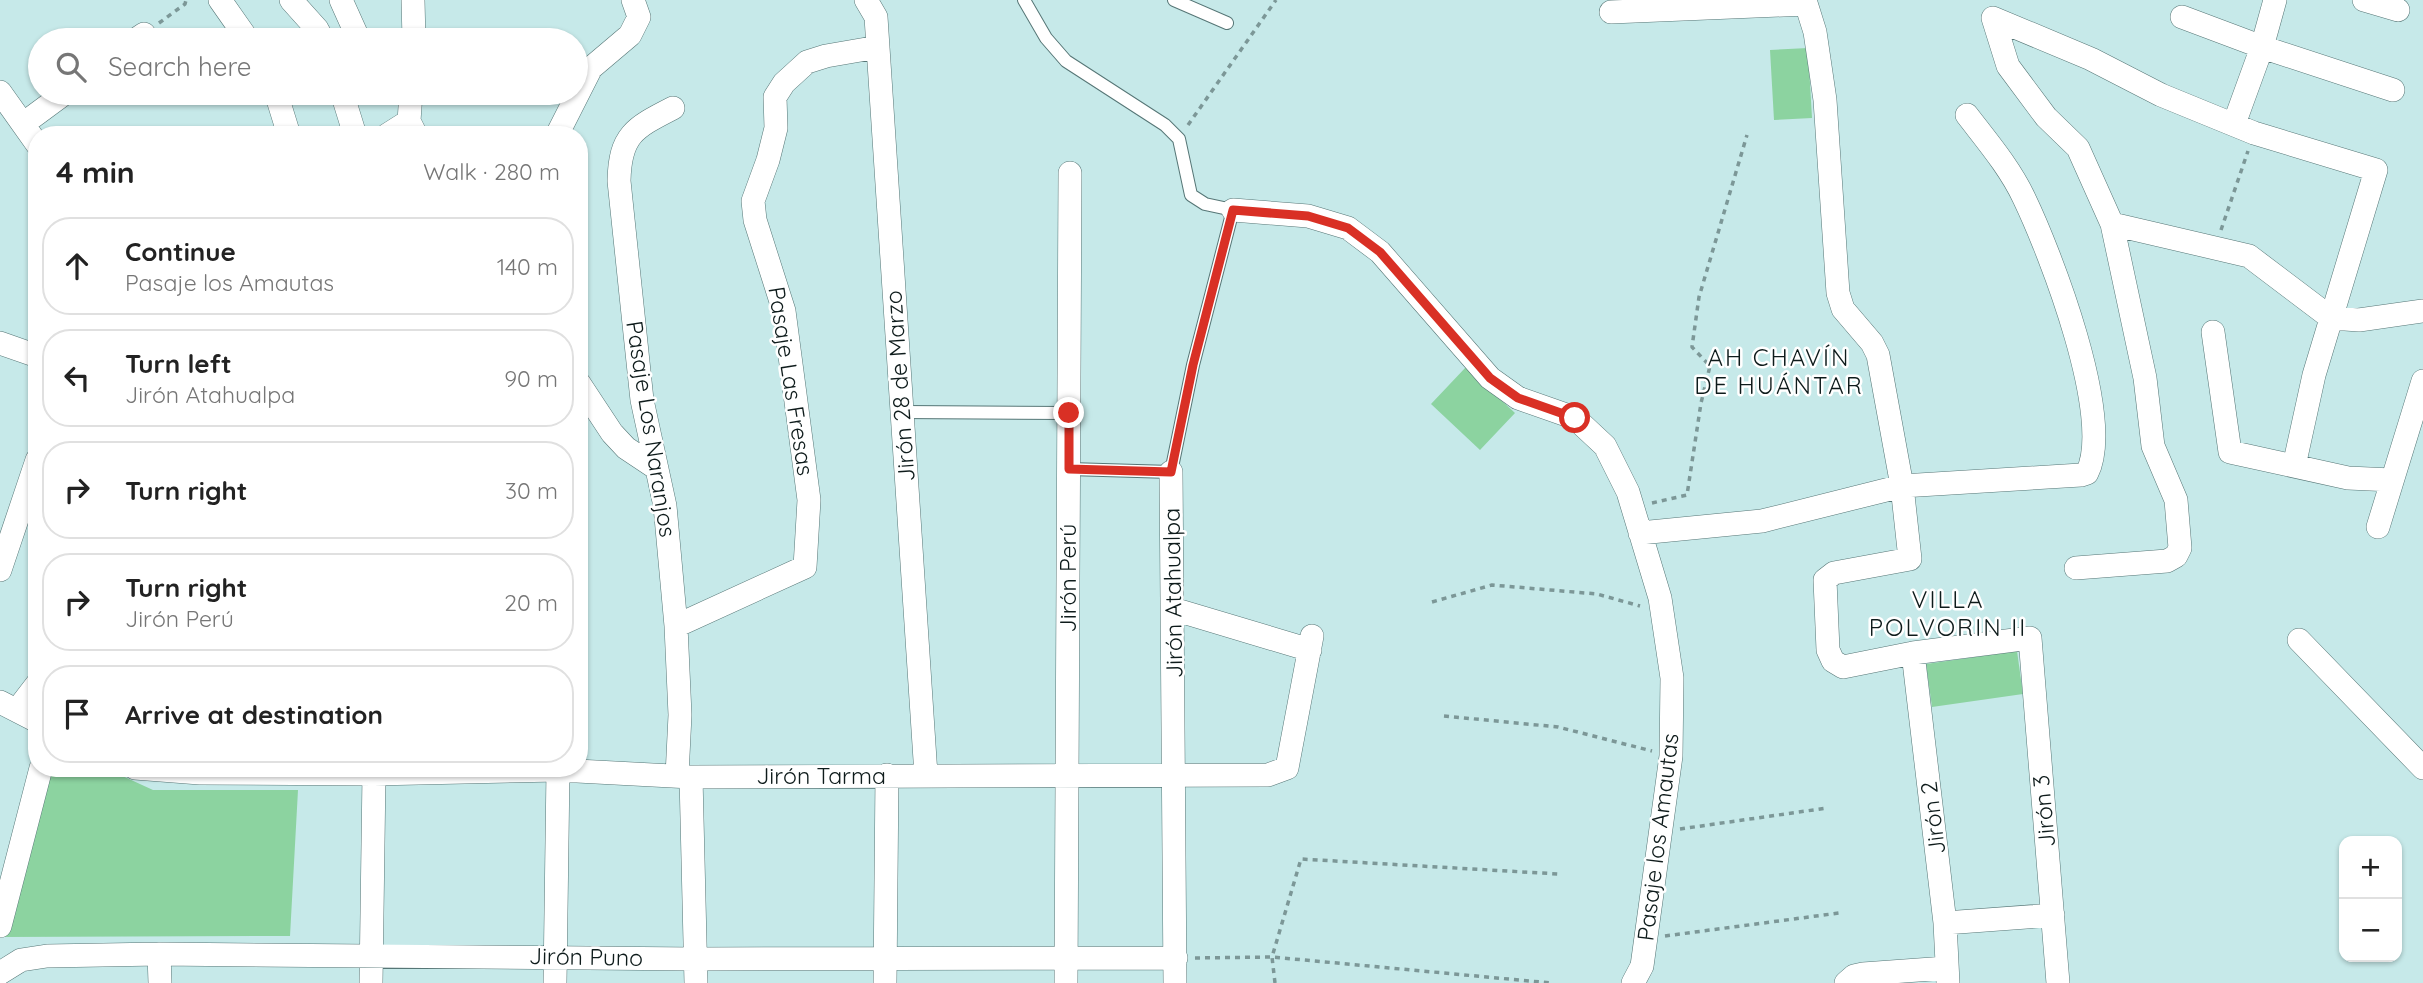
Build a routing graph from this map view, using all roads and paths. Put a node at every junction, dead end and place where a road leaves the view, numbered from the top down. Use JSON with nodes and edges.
{"nodes":[{"id":1,"x":186,"y":0,"type":"edge"},
{"id":2,"x":220,"y":0,"type":"edge"},
{"id":3,"x":291,"y":0,"type":"edge"},
{"id":4,"x":341,"y":0,"type":"edge"},
{"id":5,"x":413,"y":0,"type":"edge"},
{"id":6,"x":634,"y":0,"type":"edge"},
{"id":7,"x":866,"y":0,"type":"edge"},
{"id":8,"x":1024,"y":0,"type":"edge"},
{"id":9,"x":1174,"y":0,"type":"edge"},
{"id":10,"x":1276,"y":0,"type":"edge"},
{"id":11,"x":2274,"y":0,"type":"edge"},
{"id":12,"x":2364,"y":0,"type":"edge"},
{"id":13,"x":1806,"y":2,"type":"edge"},
{"id":14,"x":1734,"y":3,"type":"edge"},
{"id":15,"x":2398,"y":10,"type":"dead end"},
{"id":16,"x":1611,"y":12,"type":"dead end"},
{"id":17,"x":2182,"y":17,"type":"dead end"},
{"id":18,"x":1227,"y":23,"type":"dead end"},
{"id":19,"x":152,"y":28,"type":"edge"},
{"id":20,"x":240,"y":28,"type":"edge"},
{"id":21,"x":316,"y":28,"type":"edge"},
{"id":22,"x":354,"y":28,"type":"edge"},
{"id":23,"x":414,"y":28,"type":"edge"},
{"id":24,"x":878,"y":47,"type":"junction"},
{"id":25,"x":2262,"y":47,"type":"junction"},
{"id":26,"x":588,"y":74,"type":"edge"},
{"id":27,"x":2393,"y":90,"type":"dead end"},
{"id":28,"x":0,"y":92,"type":"edge"},
{"id":29,"x":49,"y":105,"type":"edge"},
{"id":30,"x":280,"y":105,"type":"edge"},
{"id":31,"x":346,"y":105,"type":"edge"},
{"id":32,"x":411,"y":105,"type":"edge"},
{"id":33,"x":572,"y":105,"type":"edge"},
{"id":34,"x":673,"y":108,"type":"dead end"},
{"id":35,"x":1967,"y":115,"type":"dead end"},
{"id":36,"x":23,"y":124,"type":"junction"},
{"id":37,"x":286,"y":126,"type":"edge"},
{"id":38,"x":352,"y":126,"type":"edge"},
{"id":39,"x":412,"y":126,"type":"edge"},
{"id":40,"x":562,"y":126,"type":"edge"},
{"id":41,"x":2244,"y":128,"type":"junction"},
{"id":42,"x":28,"y":131,"type":"edge"},
{"id":43,"x":1747,"y":135,"type":"dead end"},
{"id":44,"x":1179,"y":139,"type":"junction"},
{"id":45,"x":1070,"y":173,"type":"dead end"},
{"id":46,"x":1233,"y":210,"type":"junction"},
{"id":47,"x":2112,"y":224,"type":"junction"},
{"id":48,"x":2215,"y":247,"type":"junction"},
{"id":49,"x":2423,"y":311,"type":"edge"},
{"id":50,"x":2331,"y":318,"type":"junction"},
{"id":51,"x":2213,"y":332,"type":"dead end"},
{"id":52,"x":0,"y":343,"type":"edge"},
{"id":53,"x":28,"y":353,"type":"edge"},
{"id":54,"x":2423,"y":381,"type":"edge"},
{"id":55,"x":588,"y":397,"type":"edge"},
{"id":56,"x":902,"y":412,"type":"junction"},
{"id":57,"x":1069,"y":413,"type":"junction"},
{"id":58,"x":2294,"y":466,"type":"junction"},
{"id":59,"x":656,"y":468,"type":"junction"},
{"id":60,"x":1069,"y":469,"type":"junction"},
{"id":61,"x":1171,"y":472,"type":"junction"},
{"id":62,"x":2392,"y":480,"type":"junction"},
{"id":63,"x":1902,"y":486,"type":"junction"},
{"id":64,"x":28,"y":487,"type":"edge"},
{"id":65,"x":1633,"y":508,"type":"junction"},
{"id":66,"x":2378,"y":527,"type":"dead end"},
{"id":67,"x":1640,"y":533,"type":"junction"},
{"id":68,"x":2076,"y":568,"type":"dead end"},
{"id":69,"x":0,"y":570,"type":"edge"},
{"id":70,"x":1432,"y":602,"type":"dead end"},
{"id":71,"x":1173,"y":609,"type":"junction"},
{"id":72,"x":1662,"y":612,"type":"junction"},
{"id":73,"x":676,"y":626,"type":"junction"},
{"id":74,"x":2299,"y":640,"type":"dead end"},
{"id":75,"x":1913,"y":653,"type":"junction"},
{"id":76,"x":1444,"y":716,"type":"dead end"},
{"id":77,"x":1671,"y":756,"type":"junction"},
{"id":78,"x":2423,"y":768,"type":"edge"},
{"id":79,"x":588,"y":771,"type":"edge"},
{"id":80,"x":887,"y":775,"type":"junction"},
{"id":81,"x":926,"y":775,"type":"junction"},
{"id":82,"x":1067,"y":775,"type":"junction"},
{"id":83,"x":1174,"y":775,"type":"junction"},
{"id":84,"x":684,"y":776,"type":"junction"},
{"id":85,"x":39,"y":777,"type":"edge"},
{"id":86,"x":374,"y":777,"type":"edge"},
{"id":87,"x":558,"y":777,"type":"edge"},
{"id":88,"x":1827,"y":808,"type":"dead end"},
{"id":89,"x":1661,"y":831,"type":"junction"},
{"id":90,"x":1558,"y":874,"type":"dead end"},
{"id":91,"x":1839,"y":913,"type":"dead end"},
{"id":92,"x":2053,"y":915,"type":"junction"},
{"id":93,"x":1945,"y":923,"type":"junction"},
{"id":94,"x":0,"y":926,"type":"edge"},
{"id":95,"x":1646,"y":939,"type":"junction"},
{"id":96,"x":159,"y":954,"type":"junction"},
{"id":97,"x":371,"y":955,"type":"junction"},
{"id":98,"x":555,"y":956,"type":"junction"},
{"id":99,"x":1272,"y":957,"type":"junction"},
{"id":100,"x":886,"y":958,"type":"junction"},
{"id":101,"x":1066,"y":958,"type":"junction"},
{"id":102,"x":1176,"y":958,"type":"junction"},
{"id":103,"x":694,"y":959,"type":"junction"},
{"id":104,"x":0,"y":973,"type":"edge"},
{"id":105,"x":1947,"y":976,"type":"edge"},
{"id":106,"x":160,"y":983,"type":"edge"},
{"id":107,"x":371,"y":983,"type":"edge"},
{"id":108,"x":555,"y":983,"type":"edge"},
{"id":109,"x":696,"y":983,"type":"edge"},
{"id":110,"x":885,"y":983,"type":"edge"},
{"id":111,"x":1066,"y":983,"type":"edge"},
{"id":112,"x":1175,"y":983,"type":"edge"},
{"id":113,"x":1275,"y":983,"type":"edge"},
{"id":114,"x":1551,"y":983,"type":"edge"},
{"id":115,"x":1633,"y":983,"type":"edge"},
{"id":116,"x":1846,"y":983,"type":"edge"},
{"id":117,"x":2058,"y":983,"type":"edge"}],
"edges":[{"from":1,"to":19,"type":"path"},
{"from":2,"to":20,"type":"street"},
{"from":3,"to":21,"type":"street"},
{"from":4,"to":22,"type":"street"},
{"from":5,"to":23,"type":"street"},
{"from":6,"to":26,"type":"street"},
{"from":7,"to":24,"type":"street","name":"Jirón 28 de Marzo"},
{"from":8,"to":44,"type":"lane"},
{"from":9,"to":18,"type":"lane"},
{"from":10,"to":44,"type":"path"},
{"from":11,"to":25,"type":"street"},
{"from":12,"to":15,"type":"street"},
{"from":13,"to":14,"type":"street"},
{"from":13,"to":63,"type":"street"},
{"from":14,"to":16,"type":"street"},
{"from":17,"to":25,"type":"street"},
{"from":24,"to":56,"type":"street","name":"Jirón 28 de Marzo"},
{"from":24,"to":73,"type":"street","name":"Pasaje Las Fresas"},
{"from":25,"to":27,"type":"street"},
{"from":25,"to":41,"type":"street"},
{"from":28,"to":36,"type":"street"},
{"from":29,"to":36,"type":"street"},
{"from":30,"to":37,"type":"street"},
{"from":31,"to":38,"type":"street"},
{"from":32,"to":39,"type":"street"},
{"from":33,"to":40,"type":"street"},
{"from":34,"to":59,"type":"street","name":"Pasaje Los Naranjos"},
{"from":35,"to":63,"type":"street"},
{"from":36,"to":42,"type":"street"},
{"from":41,"to":47,"type":"street"},
{"from":41,"to":48,"type":"path"},
{"from":41,"to":50,"type":"street"},
{"from":43,"to":65,"type":"path"},
{"from":44,"to":46,"type":"lane"},
{"from":45,"to":57,"type":"street","name":"Jirón Perú"},
{"from":46,"to":61,"type":"lane","name":"Jirón Atahualpa"},
{"from":46,"to":65,"type":"street","name":"Pasaje los Amautas"},
{"from":47,"to":48,"type":"street"},
{"from":47,"to":68,"type":"street"},
{"from":48,"to":50,"type":"street"},
{"from":49,"to":50,"type":"street"},
{"from":50,"to":58,"type":"street"},
{"from":51,"to":58,"type":"street"},
{"from":52,"to":53,"type":"street"},
{"from":54,"to":62,"type":"street"},
{"from":55,"to":59,"type":"street"},
{"from":56,"to":57,"type":"lane"},
{"from":56,"to":81,"type":"street","name":"Jirón 28 de Marzo"},
{"from":57,"to":60,"type":"street","name":"Jirón Perú"},
{"from":58,"to":62,"type":"street"},
{"from":59,"to":73,"type":"street","name":"Pasaje Los Naranjos"},
{"from":60,"to":61,"type":"lane"},
{"from":60,"to":82,"type":"street","name":"Jirón Perú"},
{"from":61,"to":71,"type":"street","name":"Jirón Atahualpa"},
{"from":62,"to":66,"type":"street"},
{"from":63,"to":67,"type":"street"},
{"from":63,"to":75,"type":"street"},
{"from":64,"to":69,"type":"street"},
{"from":65,"to":67,"type":"street","name":"Pasaje los Amautas"},
{"from":67,"to":72,"type":"street","name":"Pasaje los Amautas"},
{"from":70,"to":72,"type":"path"},
{"from":71,"to":83,"type":"street","name":"Jirón Atahualpa"},
{"from":71,"to":83,"type":"street","name":"Jirón Tarma"},
{"from":72,"to":77,"type":"street","name":"Pasaje los Amautas"},
{"from":73,"to":84,"type":"street","name":"Pasaje Los Naranjos"},
{"from":74,"to":78,"type":"street"},
{"from":75,"to":92,"type":"street","name":"Jirón 3"},
{"from":75,"to":93,"type":"street","name":"Jirón 2"},
{"from":76,"to":77,"type":"path"},
{"from":77,"to":89,"type":"street","name":"Pasaje los Amautas"},
{"from":79,"to":84,"type":"street","name":"Jirón Tarma"},
{"from":80,"to":81,"type":"street","name":"Jirón Tarma"},
{"from":80,"to":84,"type":"street","name":"Jirón Tarma"},
{"from":80,"to":100,"type":"street"},
{"from":81,"to":82,"type":"street","name":"Jirón Tarma"},
{"from":82,"to":83,"type":"street","name":"Jirón Tarma"},
{"from":82,"to":101,"type":"street","name":"Jirón Perú"},
{"from":83,"to":102,"type":"street","name":"Jirón Atahualpa"},
{"from":84,"to":103,"type":"street","name":"Pasaje Los Naranjos"},
{"from":85,"to":94,"type":"street"},
{"from":86,"to":97,"type":"street"},
{"from":87,"to":98,"type":"street"},
{"from":88,"to":89,"type":"path"},
{"from":89,"to":95,"type":"street","name":"Pasaje los Amautas"},
{"from":90,"to":99,"type":"path"},
{"from":91,"to":95,"type":"path"},
{"from":92,"to":93,"type":"street"},
{"from":92,"to":117,"type":"street","name":"Jirón 3"},
{"from":93,"to":105,"type":"street","name":"Jirón 2"},
{"from":95,"to":115,"type":"street","name":"Pasaje los Amautas"},
{"from":96,"to":97,"type":"street","name":"Jirón Puno"},
{"from":96,"to":104,"type":"street","name":"Jirón Puno"},
{"from":96,"to":106,"type":"street"},
{"from":97,"to":98,"type":"street","name":"Jirón Puno"},
{"from":97,"to":107,"type":"street"},
{"from":98,"to":103,"type":"street","name":"Jirón Puno"},
{"from":98,"to":108,"type":"street"},
{"from":99,"to":102,"type":"path"},
{"from":99,"to":113,"type":"path"},
{"from":99,"to":114,"type":"path"},
{"from":100,"to":101,"type":"street","name":"Jirón Puno"},
{"from":100,"to":103,"type":"street","name":"Jirón Puno"},
{"from":100,"to":110,"type":"street"},
{"from":101,"to":102,"type":"street","name":"Jirón Puno"},
{"from":101,"to":111,"type":"street","name":"Jirón Perú"},
{"from":102,"to":112,"type":"street","name":"Jirón Atahualpa"},
{"from":103,"to":109,"type":"street","name":"Pasaje Los Naranjos"},
{"from":105,"to":116,"type":"street"}]}
